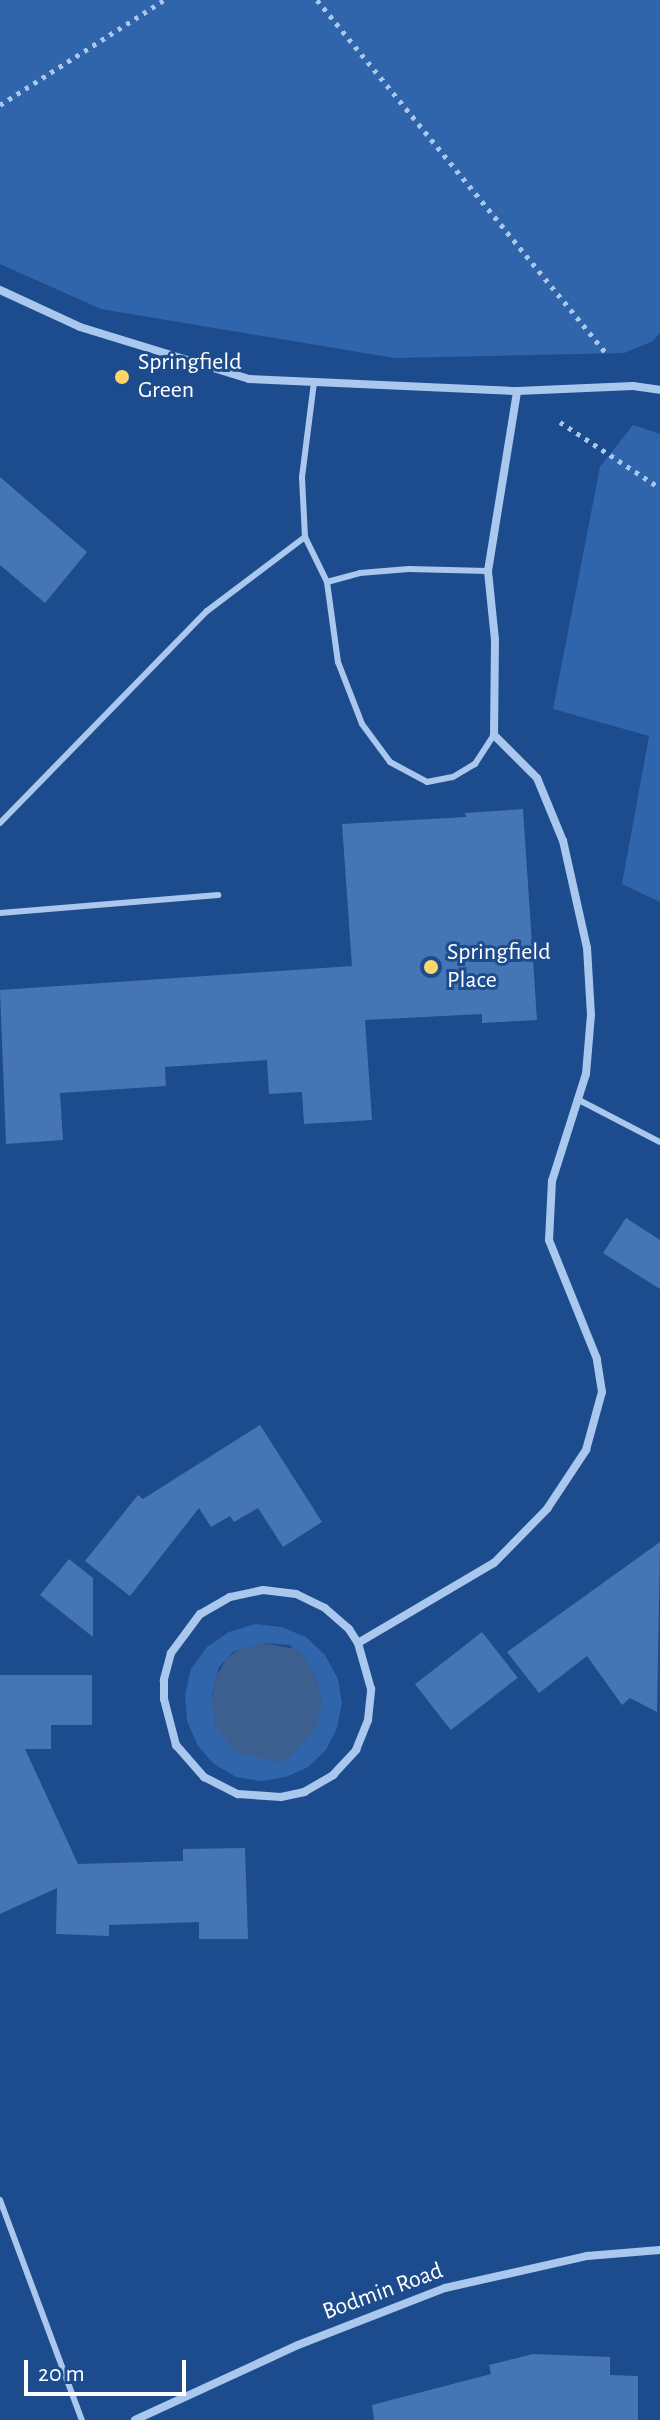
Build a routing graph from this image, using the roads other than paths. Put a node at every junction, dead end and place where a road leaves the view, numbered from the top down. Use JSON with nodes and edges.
{"nodes":[{"id":1,"x":0,"y":290,"type":"edge"},
{"id":2,"x":314,"y":382,"type":"junction"},
{"id":3,"x":660,"y":390,"type":"edge"},
{"id":4,"x":517,"y":391,"type":"junction"},
{"id":5,"x":305,"y":537,"type":"junction"},
{"id":6,"x":488,"y":571,"type":"junction"},
{"id":7,"x":327,"y":582,"type":"junction"},
{"id":8,"x":494,"y":735,"type":"junction"},
{"id":9,"x":0,"y":823,"type":"edge"},
{"id":10,"x":218,"y":895,"type":"dead end"},
{"id":11,"x":0,"y":913,"type":"edge"},
{"id":12,"x":577,"y":1099,"type":"junction"},
{"id":13,"x":660,"y":1142,"type":"edge"},
{"id":14,"x":358,"y":1643,"type":"junction"},
{"id":15,"x":0,"y":2200,"type":"edge"},
{"id":16,"x":660,"y":2250,"type":"edge"},
{"id":17,"x":82,"y":2420,"type":"edge"},
{"id":18,"x":135,"y":2420,"type":"edge"}],
"edges":[{"from":1,"to":2,"type":"street"},
{"from":2,"to":4,"type":"street"},
{"from":2,"to":5,"type":"lane"},
{"from":3,"to":4,"type":"street"},
{"from":4,"to":6,"type":"street"},
{"from":5,"to":7,"type":"lane"},
{"from":5,"to":9,"type":"lane"},
{"from":6,"to":7,"type":"lane"},
{"from":6,"to":8,"type":"street"},
{"from":7,"to":8,"type":"lane"},
{"from":8,"to":12,"type":"street"},
{"from":10,"to":11,"type":"lane"},
{"from":12,"to":13,"type":"lane"},
{"from":12,"to":14,"type":"street"},
{"from":14,"to":14,"type":"street"},
{"from":15,"to":17,"type":"lane"},
{"from":16,"to":18,"type":"street","name":"Bodmin Road"}]}
